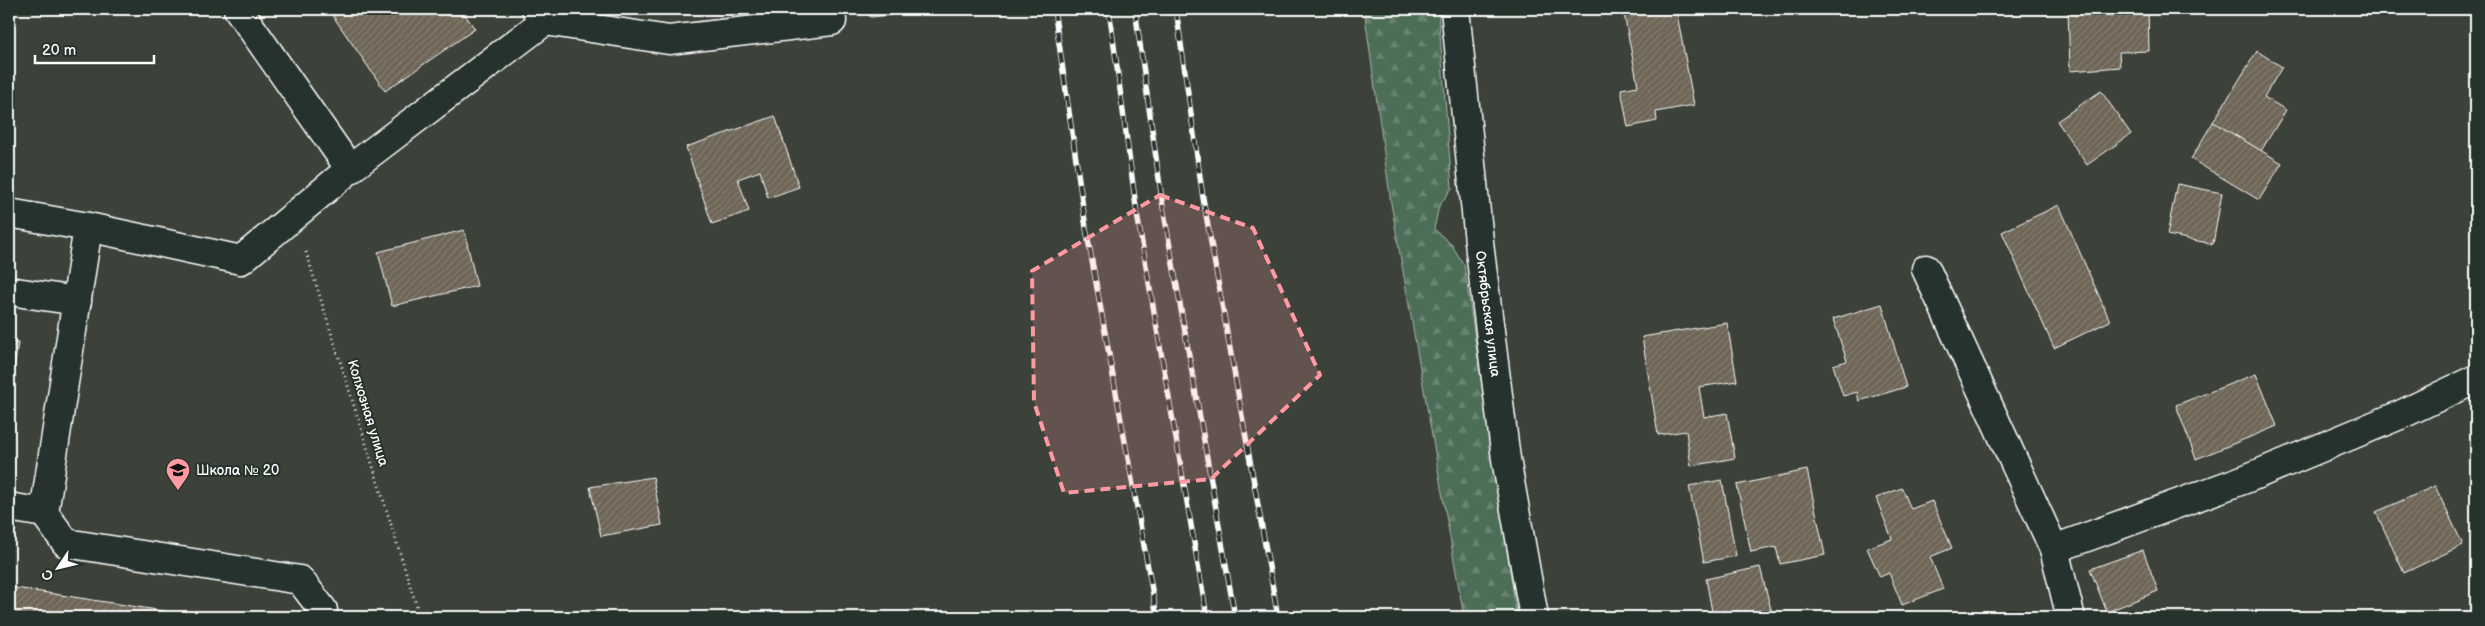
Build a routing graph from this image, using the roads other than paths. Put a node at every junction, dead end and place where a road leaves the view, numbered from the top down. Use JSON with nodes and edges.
{"nodes":[{"id":1,"x":238,"y":9,"type":"edge"},
{"id":2,"x":831,"y":9,"type":"edge"},
{"id":3,"x":1455,"y":9,"type":"edge"},
{"id":4,"x":540,"y":15,"type":"edge"},
{"id":5,"x":350,"y":169,"type":"junction"},
{"id":6,"x":9,"y":213,"type":"edge"},
{"id":7,"x":88,"y":226,"type":"junction"},
{"id":8,"x":1926,"y":269,"type":"dead end"},
{"id":9,"x":9,"y":291,"type":"edge"},
{"id":10,"x":76,"y":301,"type":"junction"},
{"id":11,"x":2476,"y":379,"type":"edge"},
{"id":12,"x":9,"y":507,"type":"edge"},
{"id":13,"x":44,"y":513,"type":"junction"},
{"id":14,"x":2054,"y":549,"type":"junction"},
{"id":15,"x":2065,"y":616,"type":"edge"},
{"id":16,"x":322,"y":617,"type":"edge"},
{"id":17,"x":1534,"y":617,"type":"edge"}],
"edges":[{"from":1,"to":5,"type":"street"},
{"from":2,"to":4,"type":"street"},
{"from":3,"to":17,"type":"street","name":"Октябрьская улица"},
{"from":4,"to":5,"type":"street"},
{"from":5,"to":7,"type":"street"},
{"from":6,"to":7,"type":"street"},
{"from":7,"to":10,"type":"street"},
{"from":8,"to":14,"type":"street"},
{"from":9,"to":10,"type":"street"},
{"from":10,"to":13,"type":"street"},
{"from":11,"to":14,"type":"street"},
{"from":12,"to":13,"type":"street"},
{"from":13,"to":16,"type":"street"},
{"from":14,"to":15,"type":"street"}]}
